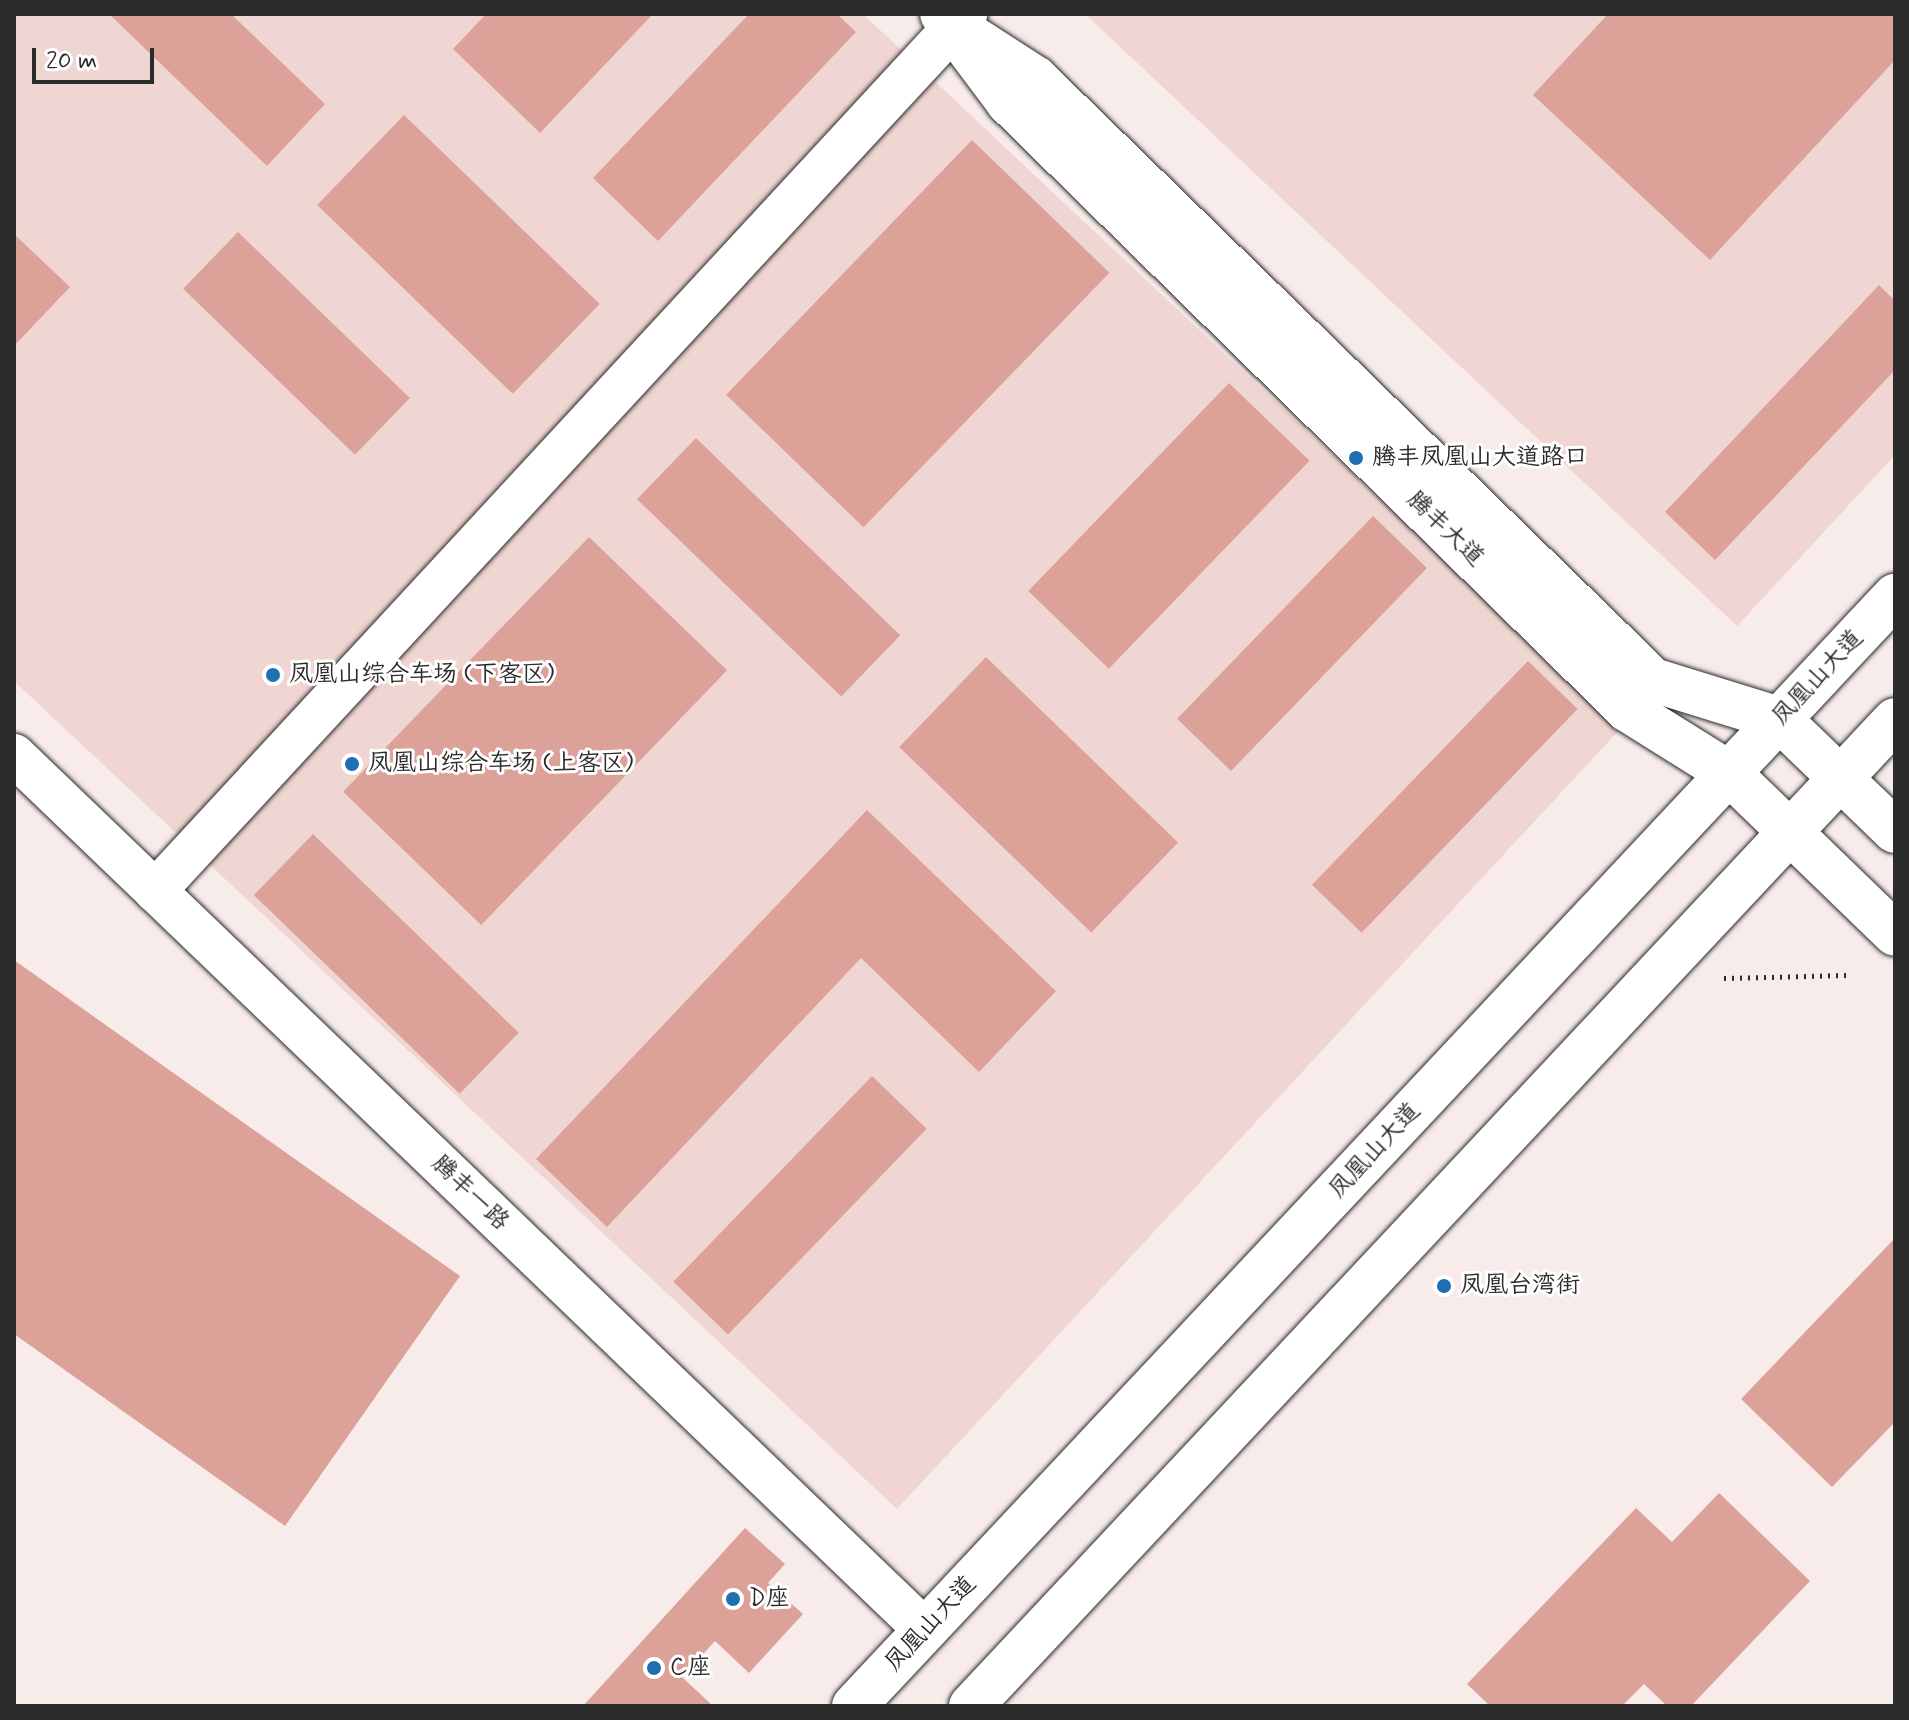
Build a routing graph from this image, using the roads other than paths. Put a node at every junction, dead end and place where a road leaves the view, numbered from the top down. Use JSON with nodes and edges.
{"nodes":[{"id":1,"x":954,"y":18,"type":"edge"},
{"id":2,"x":1895,"y":596,"type":"edge"},
{"id":3,"x":1779,"y":719,"type":"junction"},
{"id":4,"x":1895,"y":720,"type":"edge"},
{"id":5,"x":14,"y":755,"type":"edge"},
{"id":6,"x":1729,"y":773,"type":"junction"},
{"id":7,"x":1841,"y":778,"type":"junction"},
{"id":8,"x":1895,"y":831,"type":"edge"},
{"id":9,"x":1791,"y":832,"type":"junction"},
{"id":10,"x":155,"y":891,"type":"junction"},
{"id":11,"x":1895,"y":934,"type":"edge"},
{"id":12,"x":925,"y":1630,"type":"junction"},
{"id":13,"x":854,"y":1706,"type":"edge"},
{"id":14,"x":971,"y":1706,"type":"edge"}],
"edges":[{"from":1,"to":3,"type":"main road","name":"腾丰大道"},
{"from":1,"to":6,"type":"main road","name":"腾丰大道"},
{"from":1,"to":10,"type":"street"},
{"from":2,"to":3,"type":"main road","name":"凤凰山大道"},
{"from":3,"to":6,"type":"main road","name":"凤凰山大道"},
{"from":3,"to":7,"type":"main road","name":"腾丰大道"},
{"from":4,"to":7,"type":"main road"},
{"from":5,"to":10,"type":"street","name":"腾丰一路"},
{"from":6,"to":9,"type":"main road","name":"腾丰大道"},
{"from":6,"to":12,"type":"main road","name":"凤凰山大道"},
{"from":7,"to":8,"type":"main road","name":"腾丰大道"},
{"from":7,"to":9,"type":"main road"},
{"from":9,"to":11,"type":"main road","name":"腾丰大道"},
{"from":9,"to":14,"type":"main road"},
{"from":10,"to":12,"type":"street","name":"腾丰一路"},
{"from":12,"to":13,"type":"main road","name":"凤凰山大道"}]}
